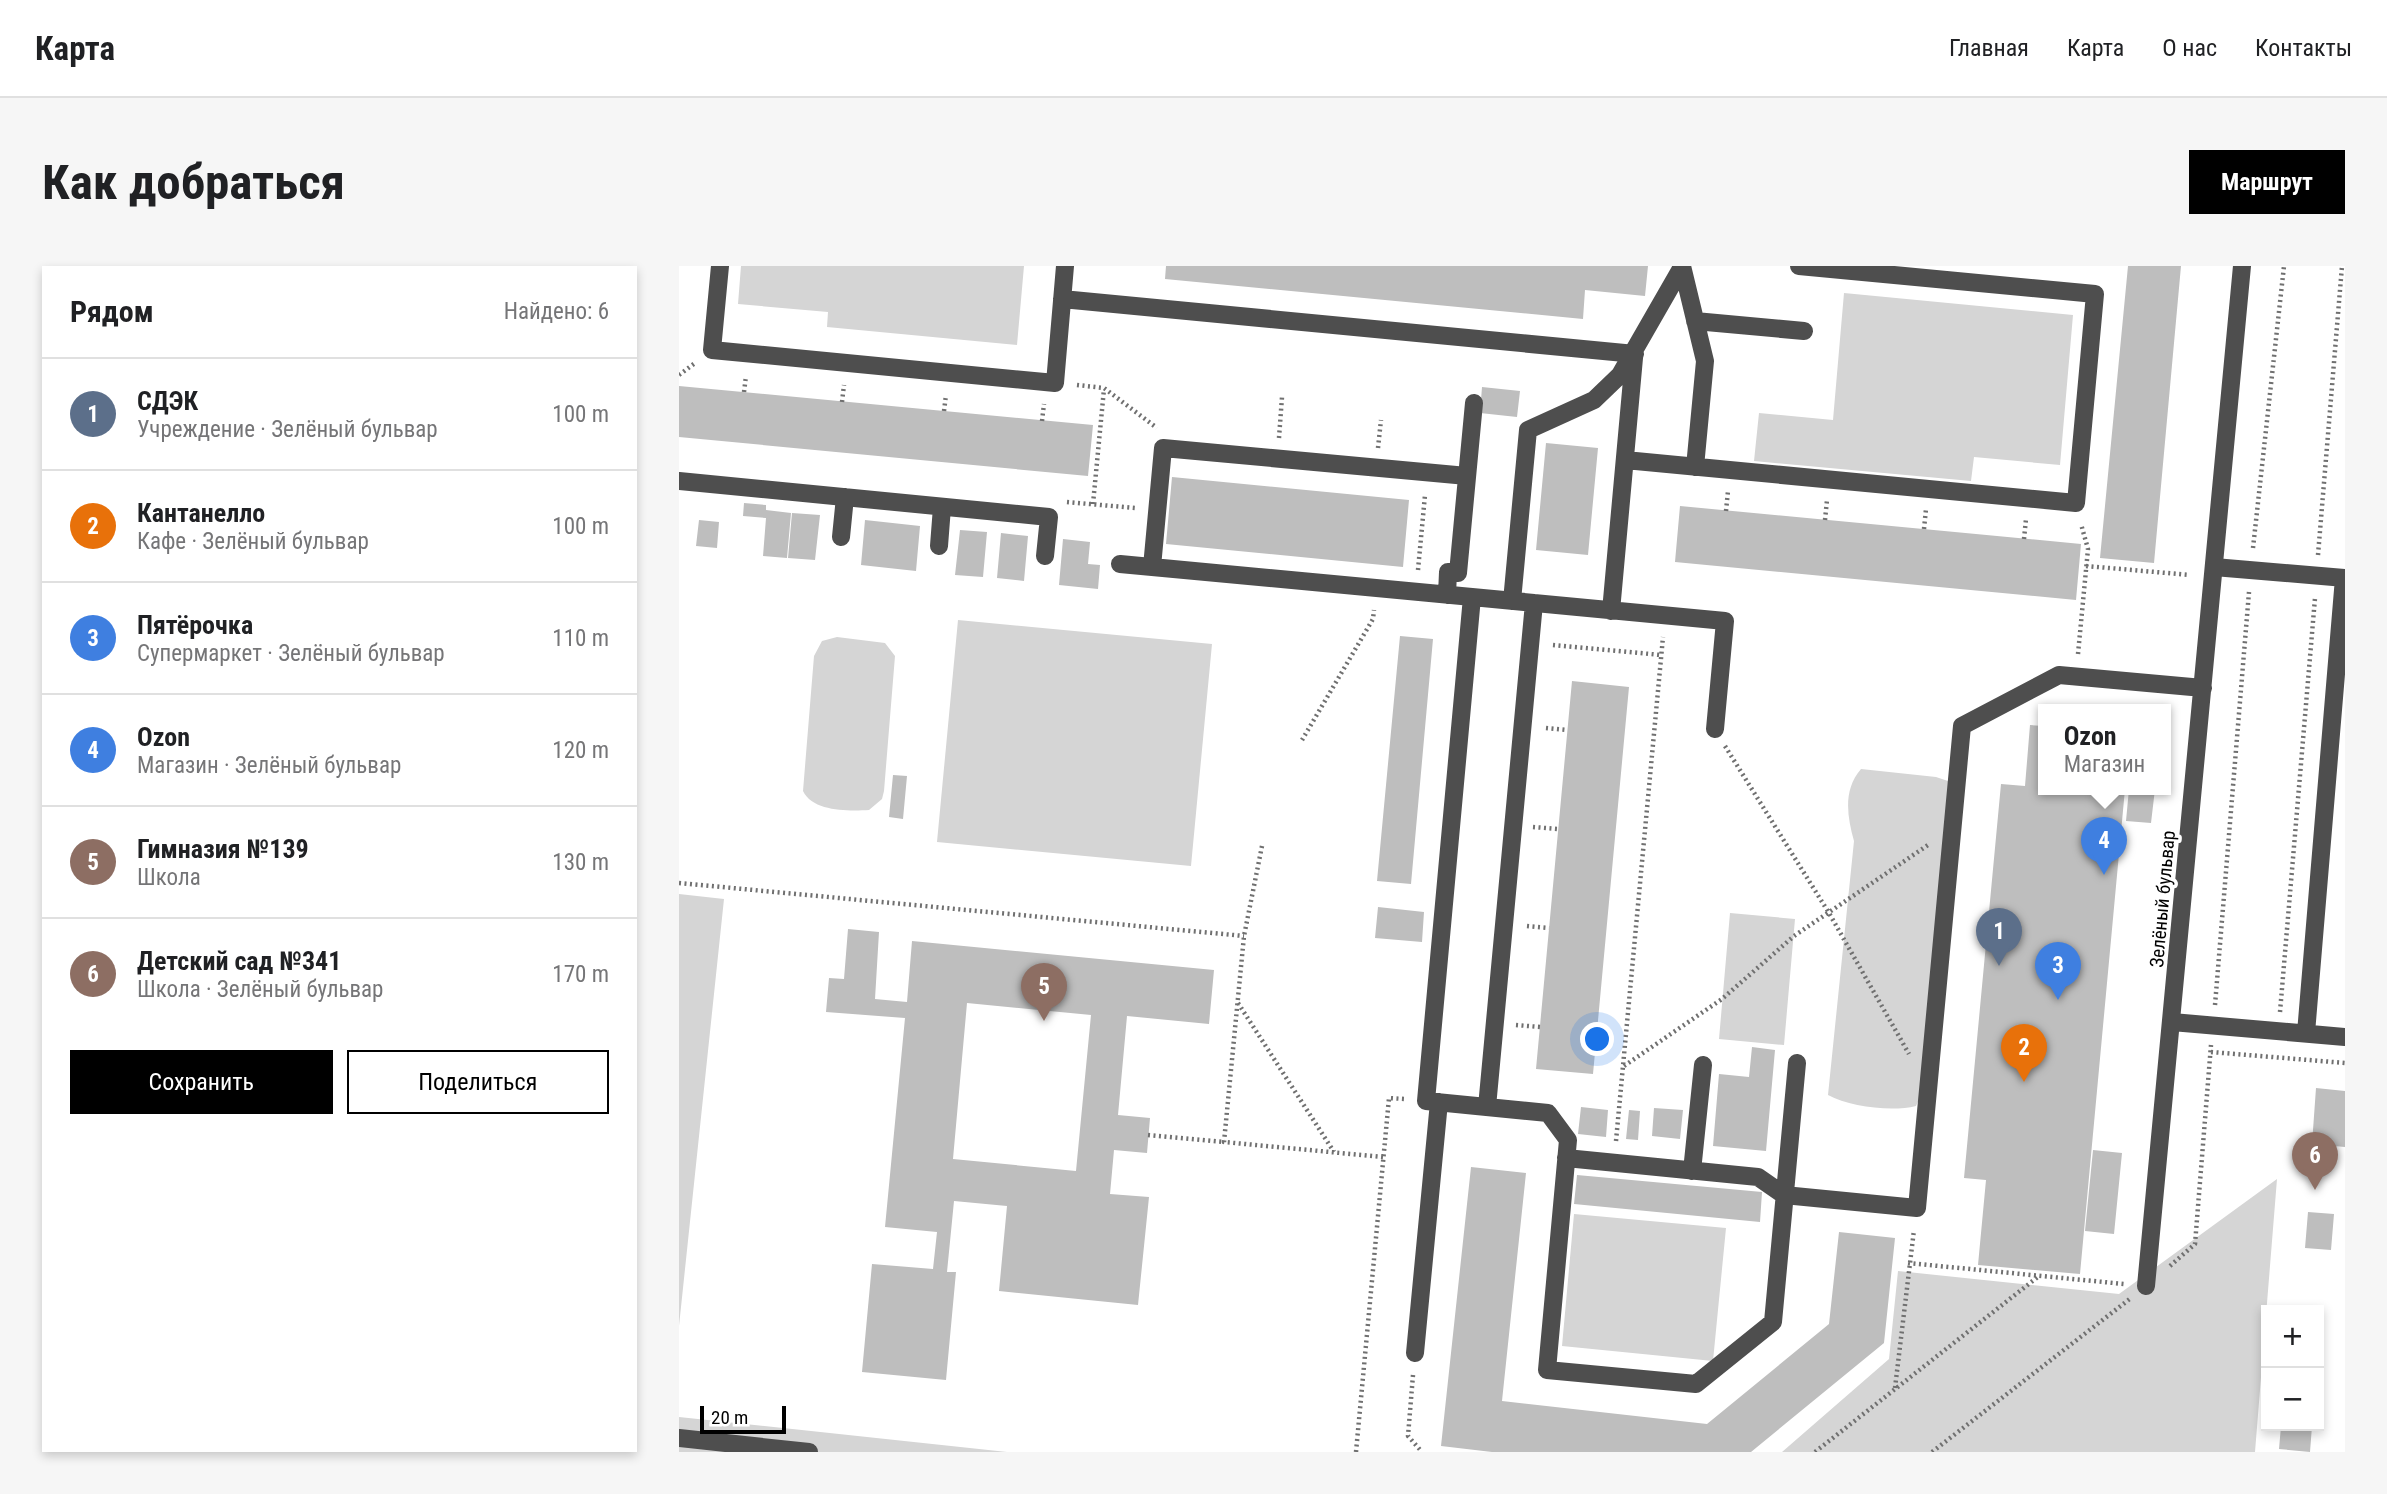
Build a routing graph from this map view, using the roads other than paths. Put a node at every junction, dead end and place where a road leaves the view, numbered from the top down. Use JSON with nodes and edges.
{"nodes":[{"id":1,"x":720,"y":266,"type":"edge"},
{"id":2,"x":1065,"y":266,"type":"edge"},
{"id":3,"x":1799,"y":266,"type":"edge"},
{"id":4,"x":2242,"y":266,"type":"edge"},
{"id":5,"x":1682,"y":267,"type":"edge"},
{"id":6,"x":1062,"y":299,"type":"junction"},
{"id":7,"x":1695,"y":321,"type":"junction"},
{"id":8,"x":1804,"y":331,"type":"dead end"},
{"id":9,"x":1635,"y":354,"type":"junction"},
{"id":10,"x":1473,"y":403,"type":"dead end"},
{"id":11,"x":1625,"y":460,"type":"junction"},
{"id":12,"x":1695,"y":467,"type":"junction"},
{"id":13,"x":1467,"y":477,"type":"junction"},
{"id":14,"x":679,"y":481,"type":"edge"},
{"id":15,"x":845,"y":497,"type":"junction"},
{"id":16,"x":942,"y":507,"type":"junction"},
{"id":17,"x":841,"y":537,"type":"dead end"},
{"id":18,"x":939,"y":546,"type":"dead end"},
{"id":19,"x":1045,"y":556,"type":"dead end"},
{"id":20,"x":1120,"y":564,"type":"dead end"},
{"id":21,"x":1152,"y":567,"type":"junction"},
{"id":22,"x":2214,"y":572,"type":"junction"},
{"id":23,"x":2344,"y":578,"type":"edge"},
{"id":24,"x":1447,"y":595,"type":"junction"},
{"id":25,"x":1472,"y":597,"type":"junction"},
{"id":26,"x":1512,"y":601,"type":"junction"},
{"id":27,"x":1534,"y":603,"type":"junction"},
{"id":28,"x":1611,"y":611,"type":"junction"},
{"id":29,"x":2203,"y":688,"type":"junction"},
{"id":30,"x":1715,"y":729,"type":"road end"},
{"id":31,"x":2172,"y":1022,"type":"junction"},
{"id":32,"x":2306,"y":1034,"type":"junction"},
{"id":33,"x":2345,"y":1037,"type":"edge"},
{"id":34,"x":1797,"y":1063,"type":"dead end"},
{"id":35,"x":1703,"y":1065,"type":"dead end"},
{"id":36,"x":1432,"y":1102,"type":"junction"},
{"id":37,"x":1487,"y":1107,"type":"junction"},
{"id":38,"x":1566,"y":1158,"type":"junction"},
{"id":39,"x":1692,"y":1171,"type":"junction"},
{"id":40,"x":1784,"y":1195,"type":"junction"},
{"id":41,"x":2146,"y":1286,"type":"road end"},
{"id":42,"x":1415,"y":1353,"type":"road end"},
{"id":43,"x":679,"y":1438,"type":"edge"},
{"id":44,"x":809,"y":1452,"type":"edge"}],
"edges":[{"from":1,"to":6,"type":"street"},
{"from":2,"to":6,"type":"street"},
{"from":3,"to":12,"type":"street"},
{"from":4,"to":22,"type":"street","name":"Зелёный бульвар"},
{"from":5,"to":7,"type":"street"},
{"from":5,"to":9,"type":"street"},
{"from":6,"to":9,"type":"street"},
{"from":7,"to":8,"type":"street"},
{"from":7,"to":12,"type":"street"},
{"from":9,"to":11,"type":"street"},
{"from":9,"to":26,"type":"street"},
{"from":10,"to":13,"type":"street"},
{"from":11,"to":12,"type":"street"},
{"from":11,"to":28,"type":"street"},
{"from":13,"to":21,"type":"street"},
{"from":13,"to":24,"type":"street"},
{"from":14,"to":15,"type":"street"},
{"from":15,"to":16,"type":"street"},
{"from":15,"to":17,"type":"street"},
{"from":16,"to":18,"type":"street"},
{"from":16,"to":19,"type":"street"},
{"from":20,"to":21,"type":"street"},
{"from":21,"to":24,"type":"street"},
{"from":22,"to":23,"type":"street"},
{"from":22,"to":29,"type":"street","name":"Зелёный бульвар"},
{"from":23,"to":32,"type":"street"},
{"from":24,"to":25,"type":"street"},
{"from":25,"to":26,"type":"street"},
{"from":25,"to":36,"type":"street"},
{"from":26,"to":27,"type":"street"},
{"from":27,"to":28,"type":"street"},
{"from":27,"to":37,"type":"street"},
{"from":28,"to":30,"type":"street"},
{"from":29,"to":31,"type":"street","name":"Зелёный бульвар"},
{"from":29,"to":40,"type":"street"},
{"from":31,"to":32,"type":"street"},
{"from":31,"to":41,"type":"street","name":"Зелёный бульвар"},
{"from":32,"to":33,"type":"street"},
{"from":34,"to":40,"type":"street"},
{"from":35,"to":39,"type":"street"},
{"from":36,"to":37,"type":"street"},
{"from":36,"to":42,"type":"street"},
{"from":37,"to":38,"type":"street"},
{"from":38,"to":39,"type":"street"},
{"from":38,"to":40,"type":"street"},
{"from":39,"to":40,"type":"street"},
{"from":43,"to":44,"type":"street"}]}
